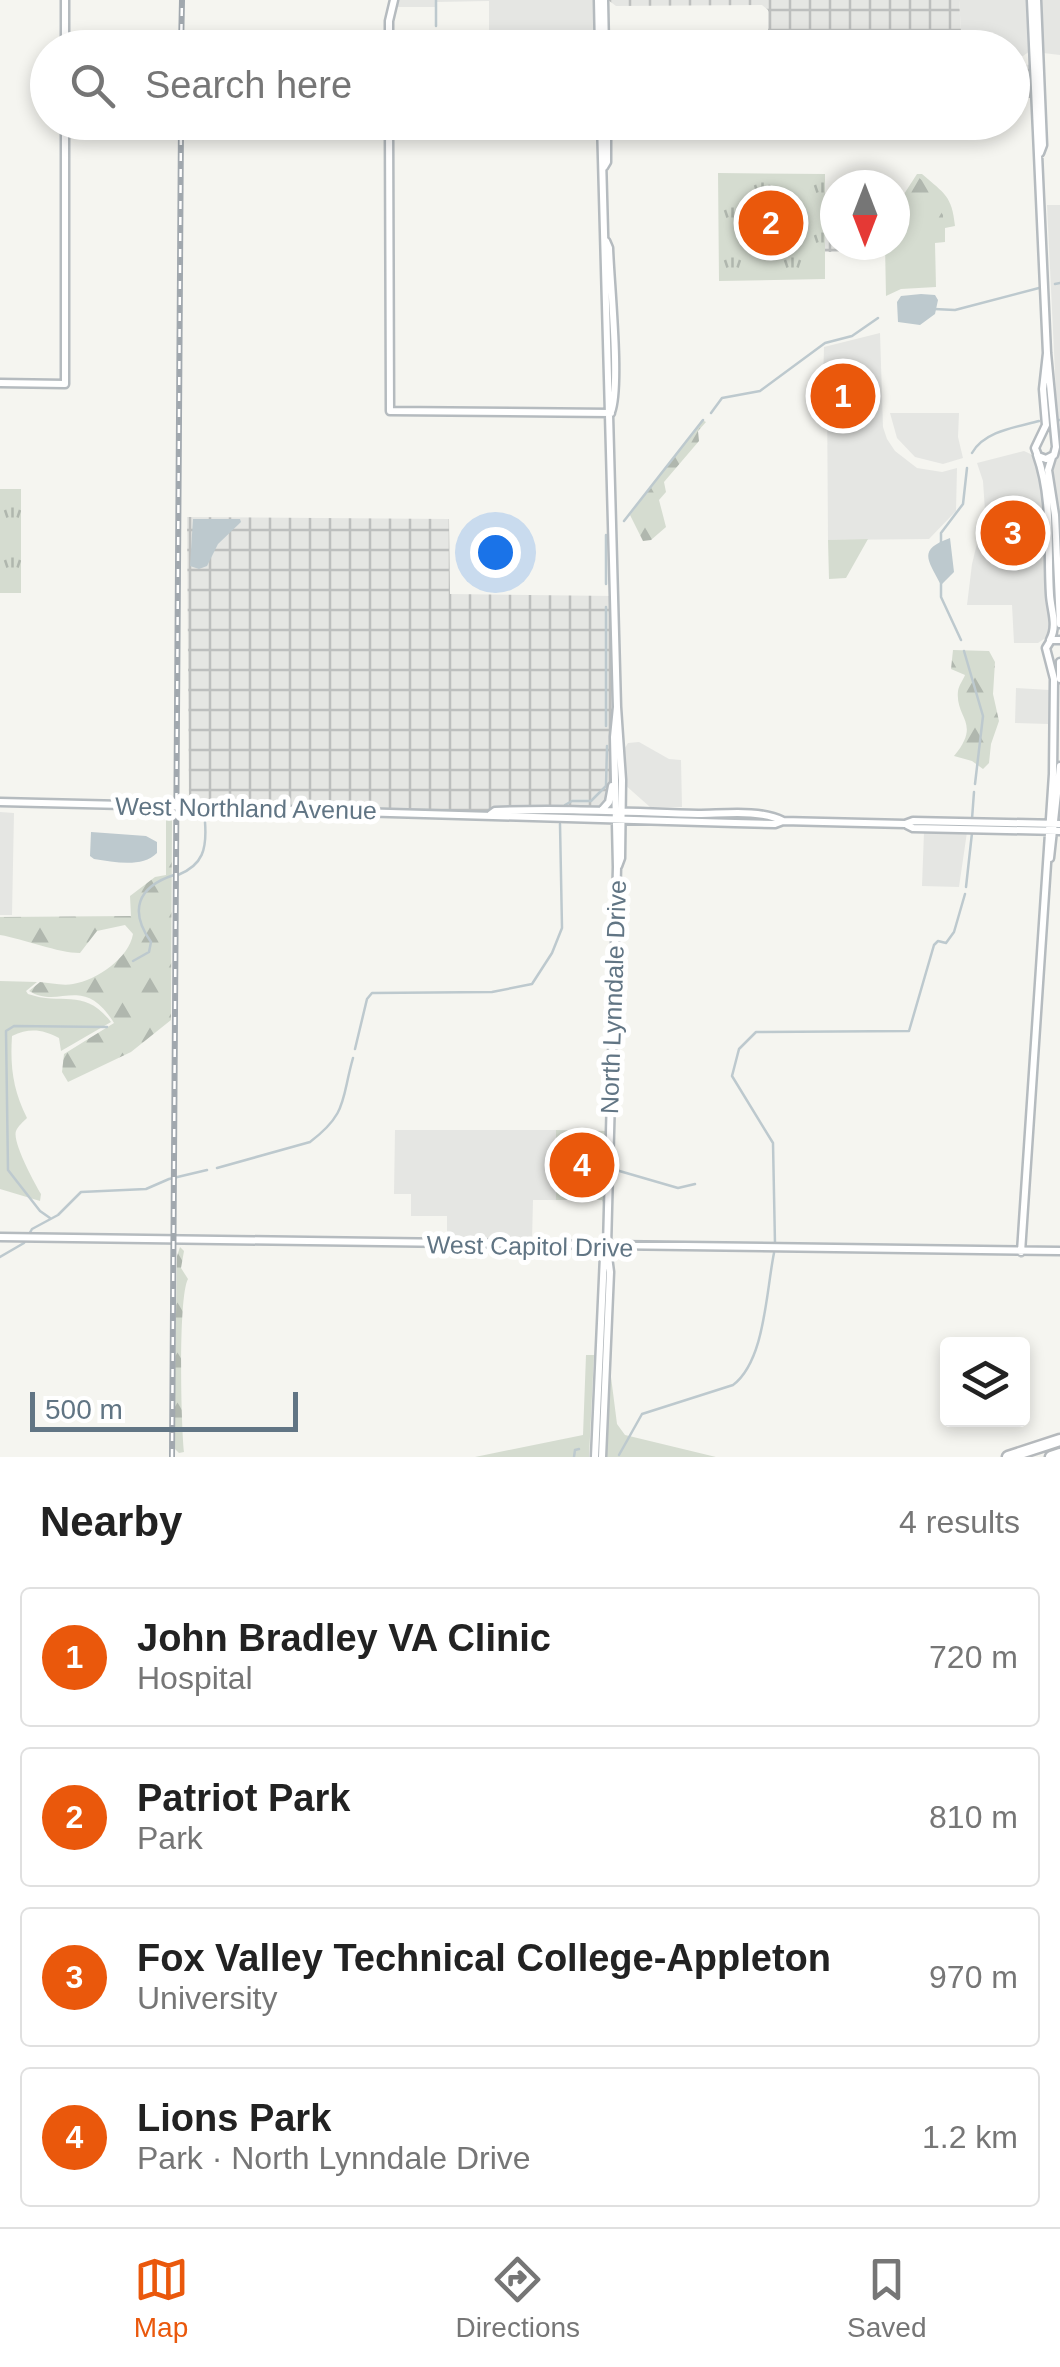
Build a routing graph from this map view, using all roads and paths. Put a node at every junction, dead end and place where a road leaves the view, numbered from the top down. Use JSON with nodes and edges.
{"nodes":[{"id":1,"x":66,"y":0,"type":"edge"},
{"id":2,"x":394,"y":0,"type":"edge"},
{"id":3,"x":601,"y":0,"type":"edge"},
{"id":4,"x":1034,"y":0,"type":"edge"},
{"id":5,"x":65,"y":30,"type":"edge"},
{"id":6,"x":390,"y":30,"type":"edge"},
{"id":7,"x":602,"y":30,"type":"edge"},
{"id":8,"x":65,"y":140,"type":"edge"},
{"id":9,"x":389,"y":140,"type":"edge"},
{"id":10,"x":604,"y":140,"type":"edge"},
{"id":11,"x":1047,"y":353,"type":"junction"},
{"id":12,"x":0,"y":383,"type":"edge"},
{"id":13,"x":611,"y":413,"type":"junction"},
{"id":14,"x":1039,"y":439,"type":"junction"},
{"id":15,"x":1054,"y":441,"type":"junction"},
{"id":16,"x":1037,"y":454,"type":"junction"},
{"id":17,"x":1052,"y":456,"type":"junction"},
{"id":18,"x":1060,"y":624,"type":"edge"},
{"id":19,"x":1060,"y":640,"type":"edge"},
{"id":20,"x":1050,"y":641,"type":"junction"},
{"id":21,"x":1048,"y":655,"type":"junction"},
{"id":22,"x":1060,"y":660,"type":"edge"},
{"id":23,"x":1060,"y":679,"type":"edge"},
{"id":24,"x":617,"y":707,"type":"junction"},
{"id":25,"x":1060,"y":766,"type":"edge"},
{"id":26,"x":615,"y":771,"type":"junction"},
{"id":27,"x":622,"y":795,"type":"junction"},
{"id":28,"x":1058,"y":800,"type":"edge"},
{"id":29,"x":0,"y":802,"type":"edge"},
{"id":30,"x":600,"y":811,"type":"junction"},
{"id":31,"x":642,"y":812,"type":"junction"},
{"id":32,"x":491,"y":814,"type":"junction"},
{"id":33,"x":1060,"y":814,"type":"edge"},
{"id":34,"x":619,"y":816,"type":"junction"},
{"id":35,"x":572,"y":819,"type":"junction"},
{"id":36,"x":645,"y":821,"type":"junction"},
{"id":37,"x":783,"y":821,"type":"junction"},
{"id":38,"x":906,"y":824,"type":"junction"},
{"id":39,"x":1054,"y":828,"type":"edge"},
{"id":40,"x":1034,"y":830,"type":"junction"},
{"id":41,"x":618,"y":842,"type":"junction"},
{"id":42,"x":1047,"y":843,"type":"junction"},
{"id":43,"x":1048,"y":864,"type":"junction"},
{"id":44,"x":0,"y":1237,"type":"edge"},
{"id":45,"x":607,"y":1248,"type":"junction"},
{"id":46,"x":1060,"y":1251,"type":"edge"},
{"id":47,"x":1021,"y":1252,"type":"junction"},
{"id":48,"x":1060,"y":1440,"type":"edge"},
{"id":49,"x":1060,"y":1454,"type":"edge"},
{"id":50,"x":598,"y":1457,"type":"edge"},
{"id":51,"x":1008,"y":1457,"type":"edge"},
{"id":52,"x":1051,"y":1457,"type":"edge"}],
"edges":[{"from":1,"to":5,"type":"main road"},
{"from":2,"to":6,"type":"main road"},
{"from":3,"to":7,"type":"main road"},
{"from":4,"to":11,"type":"main road"},
{"from":8,"to":12,"type":"main road"},
{"from":9,"to":13,"type":"main road"},
{"from":10,"to":13,"type":"main road","name":"North Lynndale Drive"},
{"from":11,"to":14,"type":"main road"},
{"from":11,"to":15,"type":"main road"},
{"from":13,"to":24,"type":"main road","name":"North Lynndale Drive"},
{"from":14,"to":15,"type":"main road"},
{"from":14,"to":16,"type":"main road"},
{"from":15,"to":17,"type":"main road"},
{"from":16,"to":17,"type":"main road"},
{"from":16,"to":20,"type":"main road"},
{"from":17,"to":18,"type":"main road"},
{"from":19,"to":20,"type":"main road"},
{"from":20,"to":21,"type":"main road"},
{"from":21,"to":22,"type":"main road"},
{"from":21,"to":39,"type":"main road"},
{"from":22,"to":23,"type":"main road"},
{"from":24,"to":26,"type":"main road","name":"North Lynndale Drive"},
{"from":24,"to":27,"type":"main road","name":"North Lynndale Drive"},
{"from":25,"to":28,"type":"main road"},
{"from":26,"to":30,"type":"main road"},
{"from":26,"to":34,"type":"main road","name":"North Lynndale Drive"},
{"from":27,"to":31,"type":"main road"},
{"from":27,"to":34,"type":"main road","name":"North Lynndale Drive"},
{"from":28,"to":33,"type":"main road"},
{"from":28,"to":39,"type":"main road"},
{"from":29,"to":32,"type":"main road","name":"West Northland Avenue","bridge":true},
{"from":30,"to":32,"type":"main road","name":"West Northland Avenue"},
{"from":30,"to":34,"type":"main road","name":"West Northland Avenue"},
{"from":31,"to":34,"type":"main road","name":"West Northland Avenue"},
{"from":31,"to":37,"type":"main road","name":"West Northland Avenue"},
{"from":32,"to":35,"type":"main road","name":"West Northland Avenue"},
{"from":34,"to":35,"type":"main road","name":"West Northland Avenue"},
{"from":34,"to":36,"type":"main road","name":"West Northland Avenue"},
{"from":34,"to":41,"type":"main road","name":"North Lynndale Drive"},
{"from":35,"to":41,"type":"main road"},
{"from":36,"to":37,"type":"main road","name":"West Northland Avenue"},
{"from":36,"to":41,"type":"main road"},
{"from":37,"to":38,"type":"main road","name":"West Northland Avenue"},
{"from":38,"to":39,"type":"main road","name":"West Northland Avenue"},
{"from":38,"to":40,"type":"main road","name":"West Northland Avenue"},
{"from":39,"to":40,"type":"main road","name":"West Northland Avenue"},
{"from":39,"to":42,"type":"main road"},
{"from":39,"to":43,"type":"main road"},
{"from":40,"to":42,"type":"main road"},
{"from":41,"to":45,"type":"main road","name":"North Lynndale Drive"},
{"from":42,"to":43,"type":"main road"},
{"from":43,"to":47,"type":"main road"},
{"from":44,"to":45,"type":"main road","name":"West Capitol Drive"},
{"from":45,"to":47,"type":"main road","name":"West Capitol Drive"},
{"from":45,"to":50,"type":"main road","name":"North Lynndale Drive"},
{"from":46,"to":47,"type":"main road","name":"West Capitol Drive"},
{"from":48,"to":51,"type":"highway"},
{"from":49,"to":52,"type":"highway"}]}
